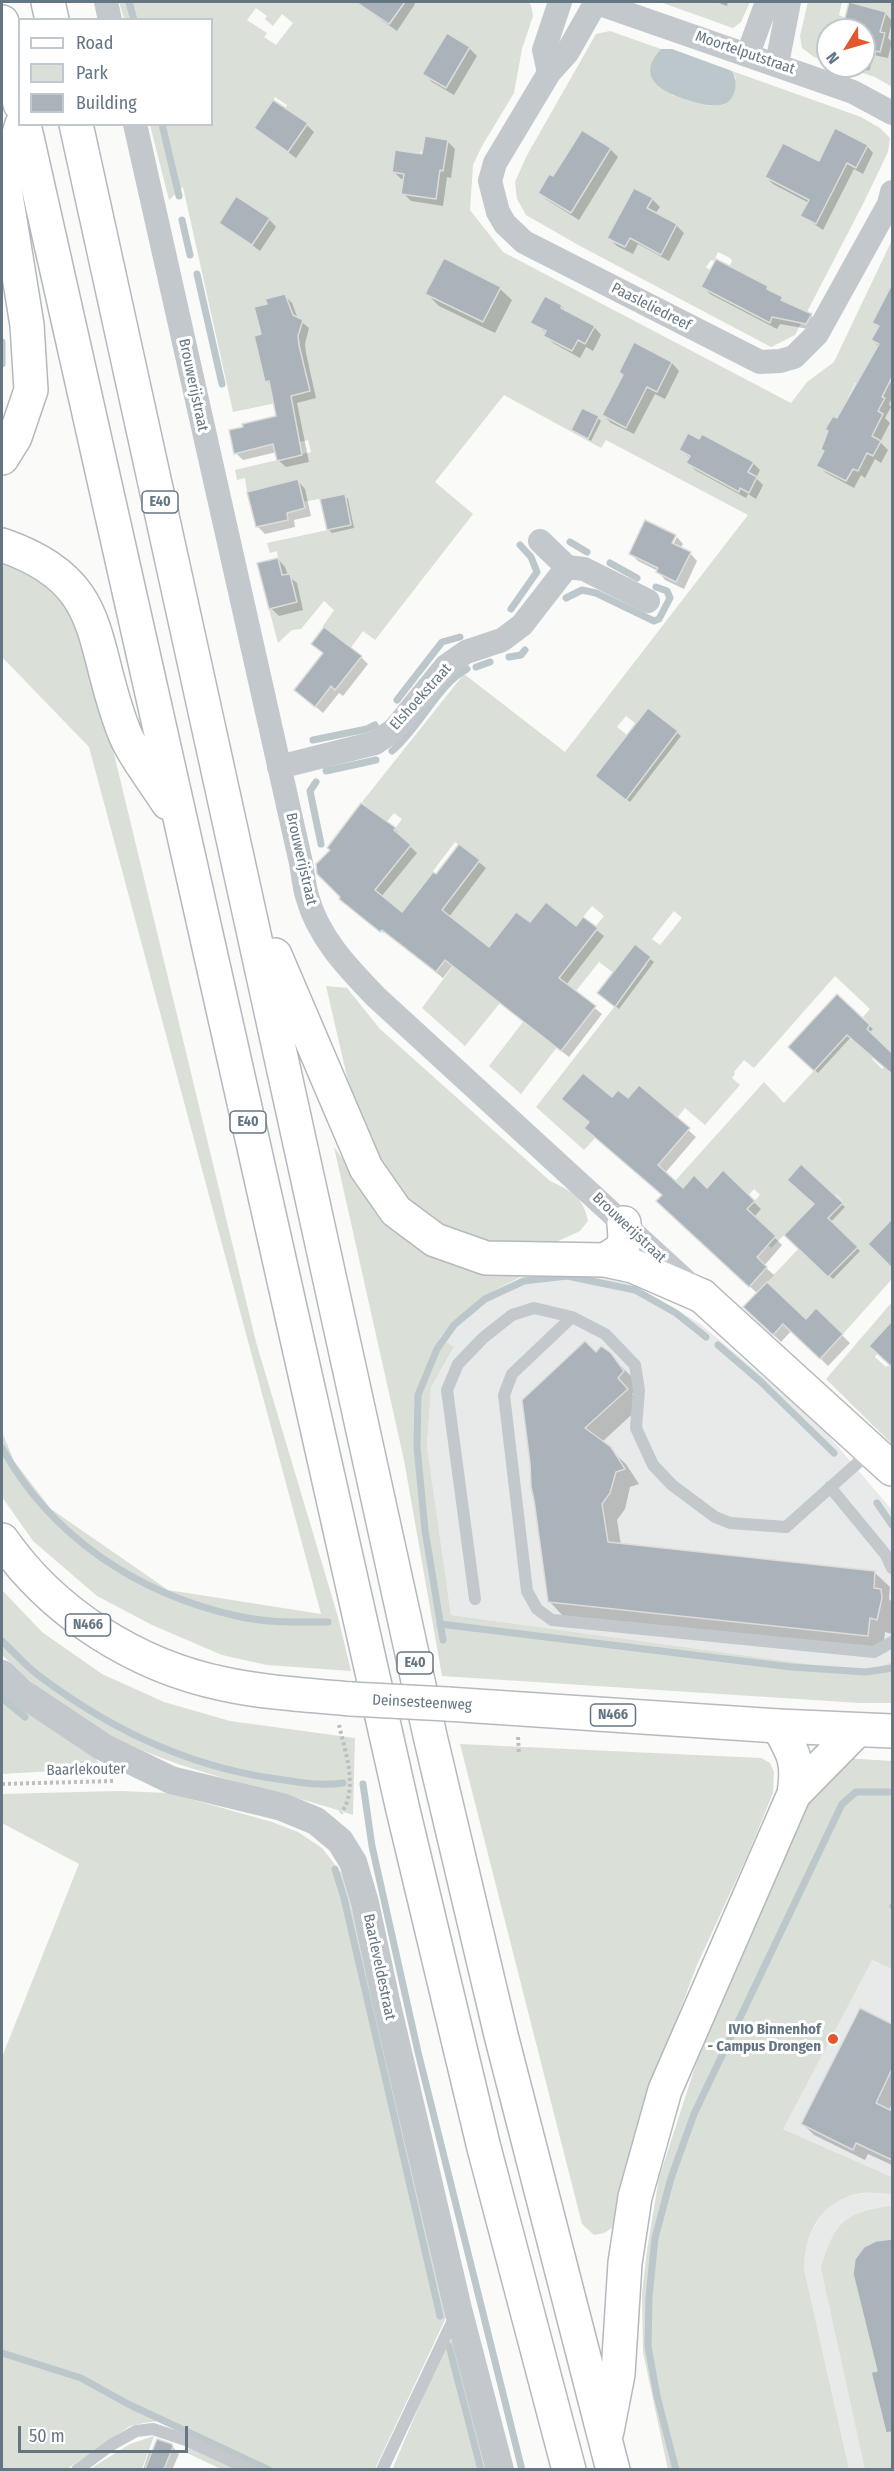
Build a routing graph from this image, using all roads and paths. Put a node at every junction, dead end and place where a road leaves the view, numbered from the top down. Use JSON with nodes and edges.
{"nodes":[{"id":1,"x":48,"y":2,"type":"edge"},
{"id":2,"x":106,"y":2,"type":"edge"},
{"id":3,"x":560,"y":2,"type":"edge"},
{"id":4,"x":595,"y":2,"type":"edge"},
{"id":5,"x":767,"y":2,"type":"edge"},
{"id":6,"x":789,"y":2,"type":"edge"},
{"id":7,"x":52,"y":18,"type":"edge"},
{"id":8,"x":110,"y":18,"type":"edge"},
{"id":9,"x":2,"y":22,"type":"edge"},
{"id":10,"x":748,"y":54,"type":"junction"},
{"id":11,"x":777,"y":64,"type":"junction"},
{"id":12,"x":549,"y":72,"type":"junction"},
{"id":13,"x":18,"y":95,"type":"edge"},
{"id":14,"x":892,"y":113,"type":"edge"},
{"id":15,"x":22,"y":126,"type":"edge"},
{"id":16,"x":23,"y":126,"type":"edge"},
{"id":17,"x":76,"y":126,"type":"edge"},
{"id":18,"x":135,"y":126,"type":"edge"},
{"id":19,"x":891,"y":199,"type":"edge"},
{"id":20,"x":2,"y":458,"type":"edge"},
{"id":21,"x":540,"y":542,"type":"dead end"},
{"id":22,"x":2,"y":545,"type":"edge"},
{"id":23,"x":567,"y":567,"type":"junction"},
{"id":24,"x":648,"y":601,"type":"dead end"},
{"id":25,"x":279,"y":767,"type":"junction"},
{"id":26,"x":183,"y":828,"type":"junction"},
{"id":27,"x":244,"y":879,"type":"junction"},
{"id":28,"x":624,"y":1223,"type":"junction"},
{"id":29,"x":606,"y":1260,"type":"junction"},
{"id":30,"x":702,"y":1296,"type":"junction"},
{"id":31,"x":572,"y":1317,"type":"junction"},
{"id":32,"x":882,"y":1459,"type":"edge"},
{"id":33,"x":830,"y":1487,"type":"junction"},
{"id":34,"x":2,"y":1540,"type":"edge"},
{"id":35,"x":892,"y":1568,"type":"edge"},
{"id":36,"x":475,"y":1599,"type":"dead end"},
{"id":37,"x":892,"y":1642,"type":"edge"},
{"id":38,"x":2,"y":1674,"type":"edge"},
{"id":39,"x":342,"y":1698,"type":"junction"},
{"id":40,"x":778,"y":1726,"type":"junction"},
{"id":41,"x":856,"y":1731,"type":"junction"},
{"id":42,"x":892,"y":1731,"type":"edge"},
{"id":43,"x":114,"y":1781,"type":"dead end"},
{"id":44,"x":2,"y":1784,"type":"edge"},
{"id":45,"x":794,"y":1794,"type":"junction"},
{"id":46,"x":328,"y":1831,"type":"junction"},
{"id":47,"x":458,"y":2309,"type":"junction"},
{"id":48,"x":609,"y":2455,"type":"edge"},
{"id":49,"x":77,"y":2469,"type":"edge"},
{"id":50,"x":251,"y":2469,"type":"edge"},
{"id":51,"x":382,"y":2469,"type":"edge"},
{"id":52,"x":500,"y":2469,"type":"edge"},
{"id":53,"x":569,"y":2469,"type":"edge"}],
"edges":[{"from":1,"to":7,"type":"main road"},
{"from":2,"to":8,"type":"street"},
{"from":3,"to":12,"type":"street"},
{"from":4,"to":10,"type":"street","name":"Moortelputstraat"},
{"from":4,"to":12,"type":"street","name":"Paasleliedreef"},
{"from":5,"to":10,"type":"street"},
{"from":6,"to":11,"type":"street"},
{"from":9,"to":13,"type":"main road"},
{"from":10,"to":11,"type":"street","name":"Moortelputstraat"},
{"from":11,"to":14,"type":"street","name":"Moortelputstraat"},
{"from":12,"to":19,"type":"street","name":"Paasleliedreef"},
{"from":15,"to":20,"type":"main road"},
{"from":16,"to":26,"type":"main road","number":"E40"},
{"from":17,"to":27,"type":"main road","number":"E40"},
{"from":18,"to":25,"type":"street","name":"Brouwerijstraat"},
{"from":21,"to":23,"type":"street"},
{"from":22,"to":26,"type":"main road"},
{"from":23,"to":24,"type":"street"},
{"from":23,"to":25,"type":"street","name":"Elshoekstraat"},
{"from":25,"to":28,"type":"street","name":"Brouwerijstraat"},
{"from":26,"to":53,"type":"main road","number":"E40"},
{"from":27,"to":29,"type":"main road"},
{"from":27,"to":48,"type":"main road","number":"E40"},
{"from":28,"to":29,"type":"main road"},
{"from":28,"to":30,"type":"street","name":"Brouwerijstraat"},
{"from":29,"to":30,"type":"main road"},
{"from":30,"to":32,"type":"main road","name":"Brouwerijstraat"},
{"from":31,"to":33,"type":"lane"},
{"from":31,"to":36,"type":"lane"},
{"from":31,"to":37,"type":"lane"},
{"from":32,"to":33,"type":"lane"},
{"from":33,"to":35,"type":"lane"},
{"from":34,"to":39,"type":"main road","name":"Deinsesteenweg","number":"N466"},
{"from":38,"to":46,"type":"street","name":"Baarleveldestraat"},
{"from":39,"to":40,"type":"main road","name":"Deinsesteenweg","number":"N466","bridge":true},
{"from":39,"to":46,"type":"path"},
{"from":40,"to":41,"type":"main road","name":"Deinsesteenweg","number":"N466"},
{"from":40,"to":45,"type":"main road"},
{"from":41,"to":42,"type":"main road","name":"Deinsesteenweg","number":"N466"},
{"from":41,"to":45,"type":"main road"},
{"from":43,"to":44,"type":"path","name":"Baarlekouter"},
{"from":45,"to":48,"type":"main road"},
{"from":46,"to":47,"type":"street","name":"Baarleveldestraat"},
{"from":47,"to":51,"type":"lane"},
{"from":47,"to":52,"type":"street","name":"Baarleveldestraat"},
{"from":49,"to":50,"type":"lane"}]}
